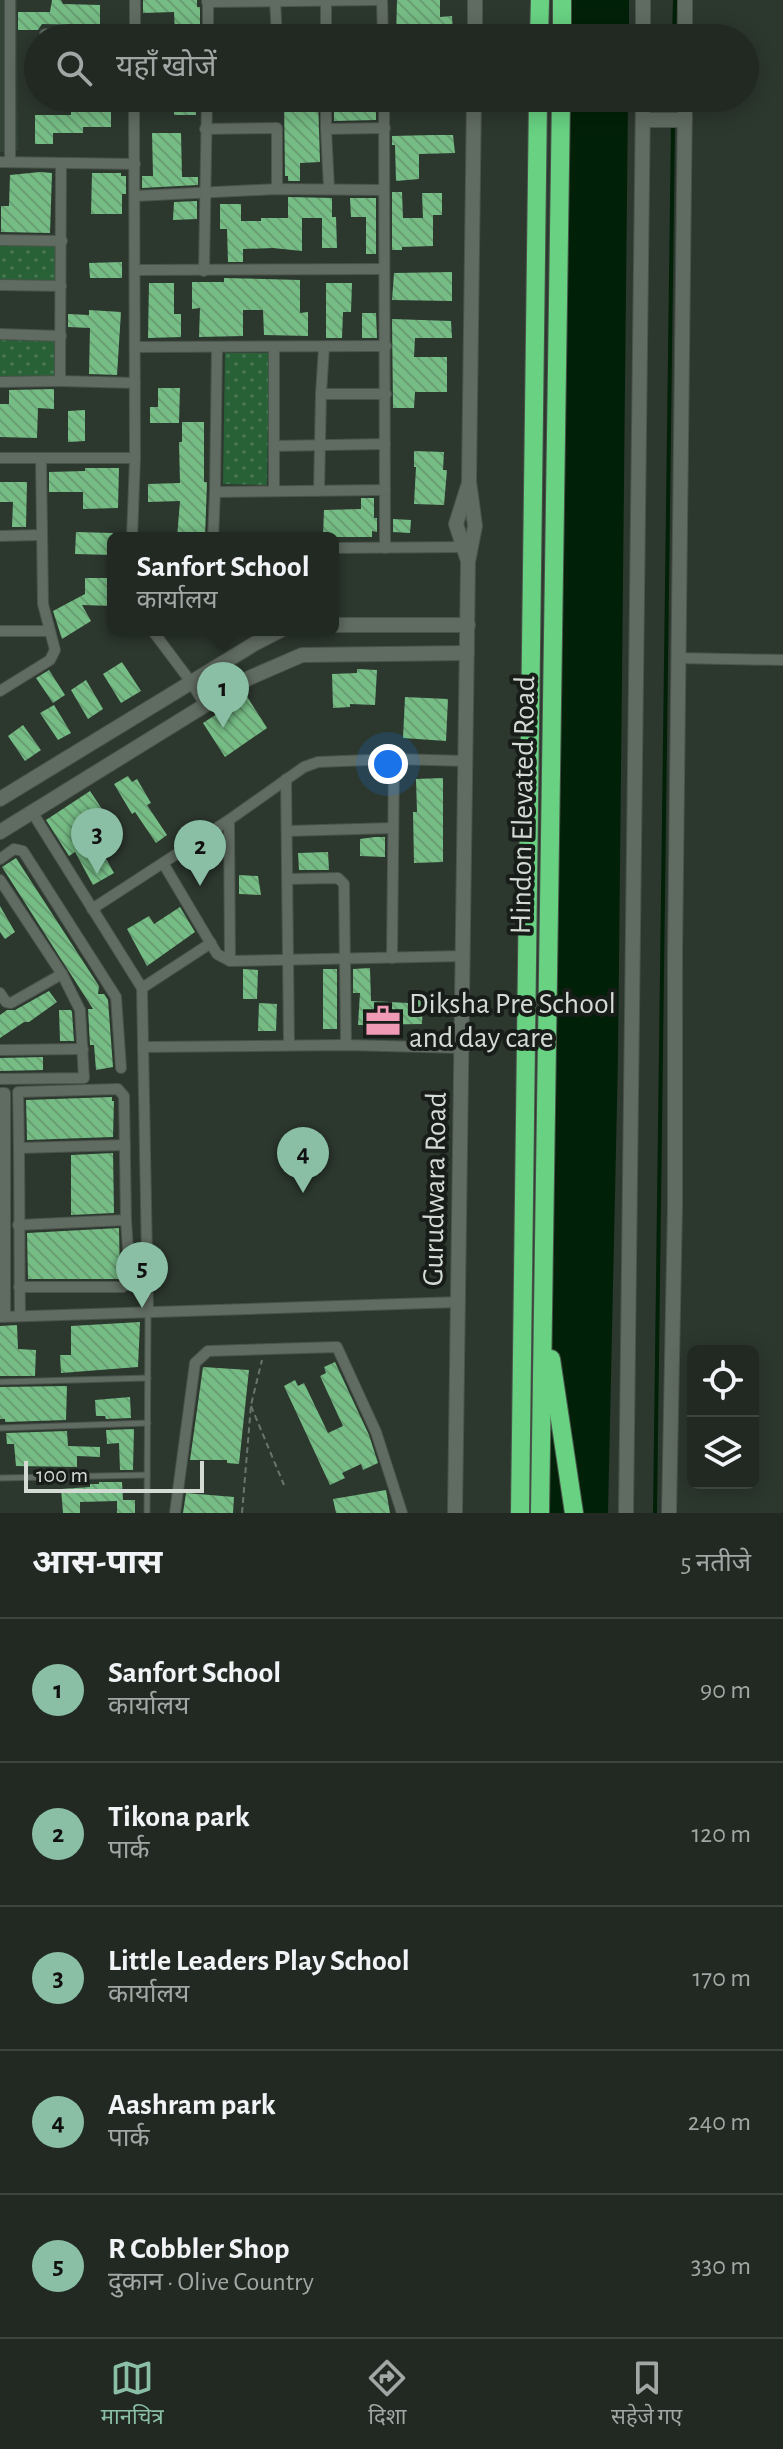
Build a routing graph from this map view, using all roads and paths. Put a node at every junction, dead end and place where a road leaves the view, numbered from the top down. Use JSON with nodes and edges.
{"nodes":[{"id":1,"x":10,"y":0,"type":"edge"},
{"id":2,"x":135,"y":0,"type":"edge"},
{"id":3,"x":275,"y":0,"type":"edge"},
{"id":4,"x":376,"y":0,"type":"edge"},
{"id":5,"x":382,"y":0,"type":"edge"},
{"id":6,"x":475,"y":0,"type":"edge"},
{"id":7,"x":540,"y":0,"type":"edge"},
{"id":8,"x":562,"y":0,"type":"edge"},
{"id":9,"x":643,"y":0,"type":"edge"},
{"id":10,"x":685,"y":0,"type":"edge"},
{"id":11,"x":208,"y":1,"type":"edge"},
{"id":12,"x":326,"y":2,"type":"edge"},
{"id":13,"x":135,"y":24,"type":"edge"},
{"id":14,"x":208,"y":24,"type":"edge"},
{"id":15,"x":276,"y":24,"type":"edge"},
{"id":16,"x":326,"y":24,"type":"edge"},
{"id":17,"x":383,"y":24,"type":"edge"},
{"id":18,"x":475,"y":24,"type":"edge"},
{"id":19,"x":539,"y":24,"type":"edge"},
{"id":20,"x":562,"y":24,"type":"edge"},
{"id":21,"x":643,"y":24,"type":"edge"},
{"id":22,"x":685,"y":24,"type":"edge"},
{"id":23,"x":134,"y":112,"type":"edge"},
{"id":24,"x":206,"y":112,"type":"edge"},
{"id":25,"x":326,"y":112,"type":"edge"},
{"id":26,"x":384,"y":112,"type":"edge"},
{"id":27,"x":474,"y":112,"type":"edge"},
{"id":28,"x":538,"y":112,"type":"edge"},
{"id":29,"x":561,"y":112,"type":"edge"},
{"id":30,"x":646,"y":112,"type":"edge"},
{"id":31,"x":681,"y":112,"type":"edge"},
{"id":32,"x":648,"y":120,"type":"junction"},
{"id":33,"x":679,"y":120,"type":"junction"},
{"id":34,"x":385,"y":128,"type":"junction"},
{"id":35,"x":205,"y":129,"type":"junction"},
{"id":36,"x":326,"y":129,"type":"junction"},
{"id":37,"x":5,"y":162,"type":"edge"},
{"id":38,"x":61,"y":163,"type":"junction"},
{"id":39,"x":135,"y":164,"type":"junction"},
{"id":40,"x":329,"y":188,"type":"junction"},
{"id":41,"x":277,"y":189,"type":"junction"},
{"id":42,"x":384,"y":190,"type":"junction"},
{"id":43,"x":204,"y":194,"type":"junction"},
{"id":44,"x":135,"y":196,"type":"junction"},
{"id":45,"x":0,"y":240,"type":"edge"},
{"id":46,"x":62,"y":241,"type":"junction"},
{"id":47,"x":383,"y":269,"type":"junction"},
{"id":48,"x":135,"y":270,"type":"junction"},
{"id":49,"x":204,"y":271,"type":"junction"},
{"id":50,"x":0,"y":285,"type":"edge"},
{"id":51,"x":61,"y":286,"type":"junction"},
{"id":52,"x":0,"y":334,"type":"edge"},
{"id":53,"x":61,"y":336,"type":"junction"},
{"id":54,"x":386,"y":346,"type":"junction"},
{"id":55,"x":135,"y":347,"type":"junction"},
{"id":56,"x":217,"y":347,"type":"junction"},
{"id":57,"x":274,"y":347,"type":"junction"},
{"id":58,"x":324,"y":347,"type":"junction"},
{"id":59,"x":60,"y":381,"type":"junction"},
{"id":60,"x":0,"y":382,"type":"edge"},
{"id":61,"x":135,"y":383,"type":"junction"},
{"id":62,"x":321,"y":394,"type":"junction"},
{"id":63,"x":386,"y":394,"type":"junction"},
{"id":64,"x":385,"y":444,"type":"junction"},
{"id":65,"x":274,"y":446,"type":"junction"},
{"id":66,"x":320,"y":446,"type":"junction"},
{"id":67,"x":0,"y":458,"type":"edge"},
{"id":68,"x":41,"y":458,"type":"junction"},
{"id":69,"x":135,"y":458,"type":"junction"},
{"id":70,"x":469,"y":481,"type":"junction"},
{"id":71,"x":385,"y":490,"type":"junction"},
{"id":72,"x":274,"y":491,"type":"junction"},
{"id":73,"x":319,"y":491,"type":"junction"},
{"id":74,"x":215,"y":492,"type":"junction"},
{"id":75,"x":132,"y":532,"type":"edge"},
{"id":76,"x":213,"y":532,"type":"edge"},
{"id":77,"x":40,"y":535,"type":"junction"},
{"id":78,"x":0,"y":536,"type":"edge"},
{"id":79,"x":464,"y":547,"type":"junction"},
{"id":80,"x":339,"y":548,"type":"edge"},
{"id":81,"x":385,"y":548,"type":"junction"},
{"id":82,"x":468,"y":562,"type":"junction"},
{"id":83,"x":339,"y":625,"type":"edge"},
{"id":84,"x":468,"y":625,"type":"junction"},
{"id":85,"x":0,"y":631,"type":"edge"},
{"id":86,"x":49,"y":631,"type":"junction"},
{"id":87,"x":156,"y":636,"type":"edge"},
{"id":88,"x":269,"y":636,"type":"edge"},
{"id":89,"x":467,"y":653,"type":"junction"},
{"id":90,"x":678,"y":658,"type":"junction"},
{"id":91,"x":783,"y":660,"type":"edge"},
{"id":92,"x":191,"y":682,"type":"junction"},
{"id":93,"x":0,"y":691,"type":"edge"},
{"id":94,"x":205,"y":705,"type":"junction"},
{"id":95,"x":394,"y":759,"type":"junction"},
{"id":96,"x":466,"y":761,"type":"junction"},
{"id":97,"x":286,"y":779,"type":"junction"},
{"id":98,"x":0,"y":799,"type":"edge"},
{"id":99,"x":32,"y":812,"type":"junction"},
{"id":100,"x":229,"y":820,"type":"junction"},
{"id":101,"x":393,"y":828,"type":"junction"},
{"id":102,"x":287,"y":831,"type":"junction"},
{"id":103,"x":0,"y":832,"type":"edge"},
{"id":104,"x":0,"y":859,"type":"edge"},
{"id":105,"x":163,"y":863,"type":"junction"},
{"id":106,"x":287,"y":879,"type":"junction"},
{"id":107,"x":0,"y":880,"type":"edge"},
{"id":108,"x":3,"y":893,"type":"edge"},
{"id":109,"x":92,"y":909,"type":"junction"},
{"id":110,"x":211,"y":943,"type":"junction"},
{"id":111,"x":464,"y":956,"type":"junction"},
{"id":112,"x":392,"y":958,"type":"junction"},
{"id":113,"x":343,"y":959,"type":"junction"},
{"id":114,"x":288,"y":960,"type":"junction"},
{"id":115,"x":230,"y":961,"type":"junction"},
{"id":116,"x":62,"y":974,"type":"junction"},
{"id":117,"x":142,"y":988,"type":"junction"},
{"id":118,"x":0,"y":993,"type":"edge"},
{"id":119,"x":289,"y":1045,"type":"junction"},
{"id":120,"x":346,"y":1045,"type":"junction"},
{"id":121,"x":143,"y":1047,"type":"junction"},
{"id":122,"x":463,"y":1048,"type":"junction"},
{"id":123,"x":83,"y":1049,"type":"junction"},
{"id":124,"x":0,"y":1050,"type":"edge"},
{"id":125,"x":121,"y":1068,"type":"dead end"},
{"id":126,"x":0,"y":1079,"type":"edge"},
{"id":127,"x":0,"y":1093,"type":"edge"},
{"id":128,"x":125,"y":1145,"type":"junction"},
{"id":129,"x":19,"y":1148,"type":"junction"},
{"id":130,"x":3,"y":1161,"type":"edge"},
{"id":131,"x":126,"y":1220,"type":"junction"},
{"id":132,"x":18,"y":1225,"type":"junction"},
{"id":133,"x":2,"y":1228,"type":"edge"},
{"id":134,"x":19,"y":1287,"type":"junction"},
{"id":135,"x":3,"y":1293,"type":"edge"},
{"id":136,"x":460,"y":1302,"type":"junction"},
{"id":137,"x":148,"y":1312,"type":"junction"},
{"id":138,"x":543,"y":1313,"type":"junction"},
{"id":139,"x":3,"y":1316,"type":"edge"},
{"id":140,"x":20,"y":1316,"type":"junction"},
{"id":141,"x":265,"y":1350,"type":"junction"},
{"id":142,"x":148,"y":1378,"type":"junction"},
{"id":143,"x":0,"y":1382,"type":"edge"},
{"id":144,"x":251,"y":1405,"type":"junction"},
{"id":145,"x":148,"y":1423,"type":"junction"},
{"id":146,"x":0,"y":1428,"type":"edge"},
{"id":147,"x":147,"y":1475,"type":"junction"},
{"id":148,"x":0,"y":1478,"type":"edge"},
{"id":149,"x":284,"y":1485,"type":"dead end"},
{"id":150,"x":147,"y":1513,"type":"edge"},
{"id":151,"x":175,"y":1513,"type":"edge"},
{"id":152,"x":242,"y":1513,"type":"edge"},
{"id":153,"x":402,"y":1513,"type":"edge"},
{"id":154,"x":455,"y":1513,"type":"edge"},
{"id":155,"x":520,"y":1513,"type":"edge"},
{"id":156,"x":540,"y":1513,"type":"edge"},
{"id":157,"x":574,"y":1513,"type":"edge"},
{"id":158,"x":626,"y":1513,"type":"edge"},
{"id":159,"x":669,"y":1513,"type":"edge"}],
"edges":[{"from":1,"to":37,"type":"street"},
{"from":2,"to":13,"type":"street"},
{"from":3,"to":11,"type":"street"},
{"from":3,"to":12,"type":"street"},
{"from":3,"to":15,"type":"street"},
{"from":4,"to":12,"type":"street"},
{"from":5,"to":17,"type":"street"},
{"from":6,"to":18,"type":"street"},
{"from":7,"to":19,"type":"highway"},
{"from":8,"to":20,"type":"highway"},
{"from":9,"to":21,"type":"street"},
{"from":10,"to":22,"type":"street"},
{"from":11,"to":14,"type":"street"},
{"from":12,"to":16,"type":"street"},
{"from":23,"to":39,"type":"street"},
{"from":24,"to":35,"type":"street"},
{"from":25,"to":36,"type":"street"},
{"from":26,"to":34,"type":"street"},
{"from":27,"to":70,"type":"street"},
{"from":28,"to":155,"type":"highway","name":"Hindon Elevated Road"},
{"from":29,"to":138,"type":"highway","name":"Hindon Elevated Road"},
{"from":30,"to":32,"type":"street"},
{"from":31,"to":33,"type":"street"},
{"from":32,"to":33,"type":"street"},
{"from":32,"to":158,"type":"street"},
{"from":33,"to":90,"type":"street"},
{"from":34,"to":36,"type":"street"},
{"from":34,"to":42,"type":"street"},
{"from":35,"to":41,"type":"street"},
{"from":35,"to":43,"type":"street"},
{"from":36,"to":40,"type":"street"},
{"from":37,"to":38,"type":"street"},
{"from":38,"to":39,"type":"street"},
{"from":38,"to":46,"type":"street"},
{"from":39,"to":44,"type":"street"},
{"from":40,"to":41,"type":"street"},
{"from":40,"to":42,"type":"street"},
{"from":41,"to":43,"type":"street"},
{"from":42,"to":47,"type":"street"},
{"from":43,"to":44,"type":"street"},
{"from":43,"to":49,"type":"street"},
{"from":44,"to":48,"type":"street"},
{"from":45,"to":46,"type":"street"},
{"from":46,"to":51,"type":"street"},
{"from":47,"to":49,"type":"street"},
{"from":47,"to":54,"type":"street"},
{"from":48,"to":49,"type":"street"},
{"from":48,"to":55,"type":"street"},
{"from":50,"to":51,"type":"street"},
{"from":51,"to":53,"type":"street"},
{"from":52,"to":53,"type":"street"},
{"from":53,"to":59,"type":"street"},
{"from":54,"to":58,"type":"street"},
{"from":54,"to":63,"type":"street"},
{"from":55,"to":56,"type":"street"},
{"from":55,"to":61,"type":"street"},
{"from":56,"to":57,"type":"street"},
{"from":56,"to":74,"type":"street"},
{"from":57,"to":58,"type":"street"},
{"from":57,"to":65,"type":"street"},
{"from":58,"to":62,"type":"street"},
{"from":59,"to":60,"type":"street"},
{"from":59,"to":61,"type":"street"},
{"from":61,"to":69,"type":"street"},
{"from":62,"to":63,"type":"street"},
{"from":62,"to":66,"type":"street"},
{"from":63,"to":64,"type":"street"},
{"from":64,"to":66,"type":"street"},
{"from":64,"to":71,"type":"street"},
{"from":65,"to":66,"type":"street"},
{"from":65,"to":72,"type":"street"},
{"from":66,"to":73,"type":"street"},
{"from":67,"to":68,"type":"street"},
{"from":68,"to":69,"type":"street"},
{"from":68,"to":77,"type":"street"},
{"from":69,"to":75,"type":"street"},
{"from":70,"to":79,"type":"street"},
{"from":70,"to":82,"type":"street"},
{"from":71,"to":73,"type":"street"},
{"from":71,"to":81,"type":"street"},
{"from":72,"to":73,"type":"street"},
{"from":72,"to":74,"type":"street"},
{"from":74,"to":76,"type":"street"},
{"from":77,"to":78,"type":"street"},
{"from":77,"to":86,"type":"street"},
{"from":79,"to":81,"type":"street"},
{"from":79,"to":82,"type":"street"},
{"from":80,"to":81,"type":"street"},
{"from":82,"to":84,"type":"street","name":"Gurudwara Road"},
{"from":83,"to":84,"type":"street"},
{"from":84,"to":89,"type":"street","name":"Gurudwara Road"},
{"from":85,"to":86,"type":"street"},
{"from":86,"to":93,"type":"street"},
{"from":87,"to":92,"type":"street"},
{"from":88,"to":92,"type":"street"},
{"from":89,"to":94,"type":"street"},
{"from":89,"to":96,"type":"street","name":"Gurudwara Road"},
{"from":90,"to":91,"type":"street"},
{"from":90,"to":159,"type":"street"},
{"from":92,"to":94,"type":"street"},
{"from":92,"to":98,"type":"street"},
{"from":94,"to":99,"type":"street"},
{"from":95,"to":96,"type":"street"},
{"from":95,"to":97,"type":"street"},
{"from":95,"to":101,"type":"street"},
{"from":96,"to":111,"type":"street","name":"Gurudwara Road"},
{"from":97,"to":100,"type":"street"},
{"from":97,"to":102,"type":"street"},
{"from":99,"to":103,"type":"street"},
{"from":99,"to":109,"type":"street"},
{"from":100,"to":105,"type":"street"},
{"from":100,"to":115,"type":"street"},
{"from":101,"to":102,"type":"street"},
{"from":101,"to":112,"type":"street"},
{"from":102,"to":106,"type":"street"},
{"from":104,"to":125,"type":"street"},
{"from":105,"to":109,"type":"street"},
{"from":105,"to":110,"type":"street"},
{"from":106,"to":113,"type":"street"},
{"from":106,"to":114,"type":"street"},
{"from":107,"to":108,"type":"street"},
{"from":108,"to":116,"type":"street"},
{"from":109,"to":117,"type":"street"},
{"from":110,"to":115,"type":"street"},
{"from":110,"to":117,"type":"street"},
{"from":111,"to":112,"type":"street"},
{"from":111,"to":122,"type":"street","name":"Gurudwara Road"},
{"from":112,"to":113,"type":"street"},
{"from":113,"to":114,"type":"street"},
{"from":113,"to":120,"type":"street"},
{"from":114,"to":115,"type":"street"},
{"from":114,"to":119,"type":"street"},
{"from":116,"to":118,"type":"street"},
{"from":116,"to":123,"type":"street"},
{"from":117,"to":121,"type":"street"},
{"from":119,"to":120,"type":"street"},
{"from":119,"to":121,"type":"street"},
{"from":120,"to":122,"type":"street"},
{"from":121,"to":137,"type":"street"},
{"from":122,"to":136,"type":"street","name":"Gurudwara Road"},
{"from":123,"to":124,"type":"street"},
{"from":123,"to":126,"type":"street"},
{"from":127,"to":130,"type":"street"},
{"from":128,"to":129,"type":"street"},
{"from":128,"to":129,"type":"street"},
{"from":128,"to":131,"type":"street"},
{"from":129,"to":132,"type":"street"},
{"from":130,"to":133,"type":"street"},
{"from":131,"to":132,"type":"street"},
{"from":131,"to":134,"type":"street"},
{"from":132,"to":134,"type":"street"},
{"from":133,"to":135,"type":"street"},
{"from":134,"to":140,"type":"street"},
{"from":135,"to":139,"type":"street"},
{"from":136,"to":137,"type":"street"},
{"from":136,"to":154,"type":"street","name":"Gurudwara Road"},
{"from":137,"to":140,"type":"street"},
{"from":137,"to":142,"type":"lane"},
{"from":138,"to":156,"type":"highway","name":"Hindon Elevated Road"},
{"from":138,"to":157,"type":"highway"},
{"from":139,"to":140,"type":"street"},
{"from":141,"to":144,"type":"path"},
{"from":141,"to":151,"type":"street"},
{"from":141,"to":153,"type":"street"},
{"from":142,"to":143,"type":"lane"},
{"from":142,"to":145,"type":"lane"},
{"from":144,"to":149,"type":"path"},
{"from":144,"to":152,"type":"path"},
{"from":145,"to":146,"type":"lane"},
{"from":145,"to":147,"type":"lane"},
{"from":147,"to":148,"type":"lane"},
{"from":147,"to":150,"type":"lane"}]}
